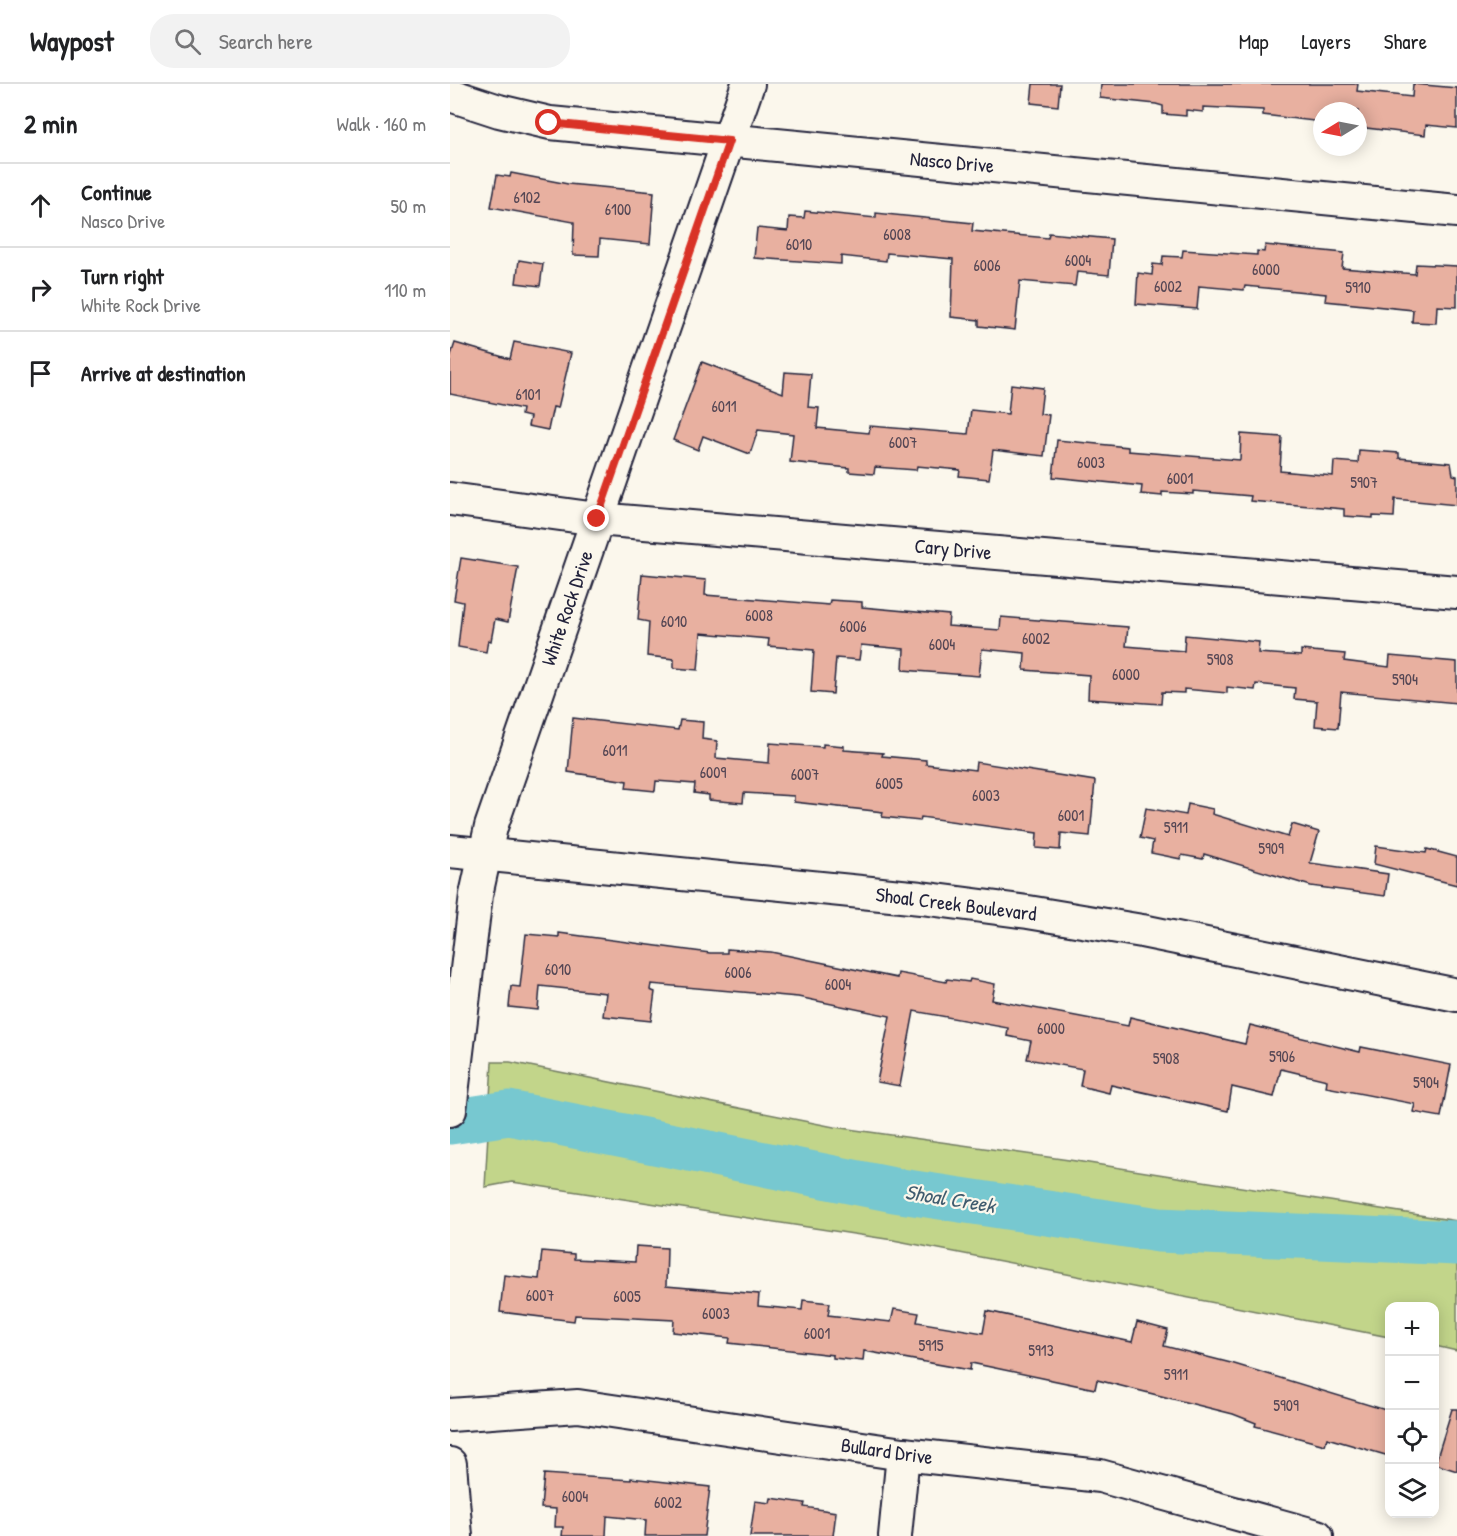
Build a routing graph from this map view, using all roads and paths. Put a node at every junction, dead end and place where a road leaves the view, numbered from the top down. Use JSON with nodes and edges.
{"nodes":[{"id":1,"x":748,"y":84,"type":"edge"},
{"id":2,"x":450,"y":95,"type":"edge"},
{"id":3,"x":729,"y":141,"type":"junction"},
{"id":4,"x":1457,"y":211,"type":"edge"},
{"id":5,"x":450,"y":499,"type":"edge"},
{"id":6,"x":597,"y":519,"type":"junction"},
{"id":7,"x":1457,"y":592,"type":"edge"},
{"id":8,"x":450,"y":851,"type":"edge"},
{"id":9,"x":485,"y":854,"type":"junction"},
{"id":10,"x":1457,"y":995,"type":"edge"},
{"id":11,"x":450,"y":1110,"type":"edge"},
{"id":12,"x":450,"y":1415,"type":"edge"},
{"id":13,"x":903,"y":1454,"type":"junction"},
{"id":14,"x":450,"y":1464,"type":"edge"},
{"id":15,"x":456,"y":1536,"type":"edge"},
{"id":16,"x":895,"y":1536,"type":"edge"},
{"id":17,"x":1317,"y":1536,"type":"edge"}],
"edges":[{"from":1,"to":3,"type":"street","name":"White Rock Drive"},
{"from":2,"to":3,"type":"street","name":"Nasco Drive"},
{"from":3,"to":4,"type":"street","name":"Nasco Drive"},
{"from":3,"to":6,"type":"street","name":"White Rock Drive"},
{"from":5,"to":6,"type":"street","name":"Cary Drive"},
{"from":6,"to":7,"type":"street","name":"Cary Drive"},
{"from":6,"to":9,"type":"street","name":"White Rock Drive"},
{"from":8,"to":9,"type":"street","name":"Shoal Creek Boulevard"},
{"from":9,"to":10,"type":"street","name":"Shoal Creek Boulevard"},
{"from":9,"to":11,"type":"street","name":"White Rock Drive"},
{"from":12,"to":13,"type":"street","name":"Bullard Drive"},
{"from":13,"to":16,"type":"street"},
{"from":13,"to":17,"type":"street","name":"Bullard Drive"},
{"from":14,"to":15,"type":"street"}]}
